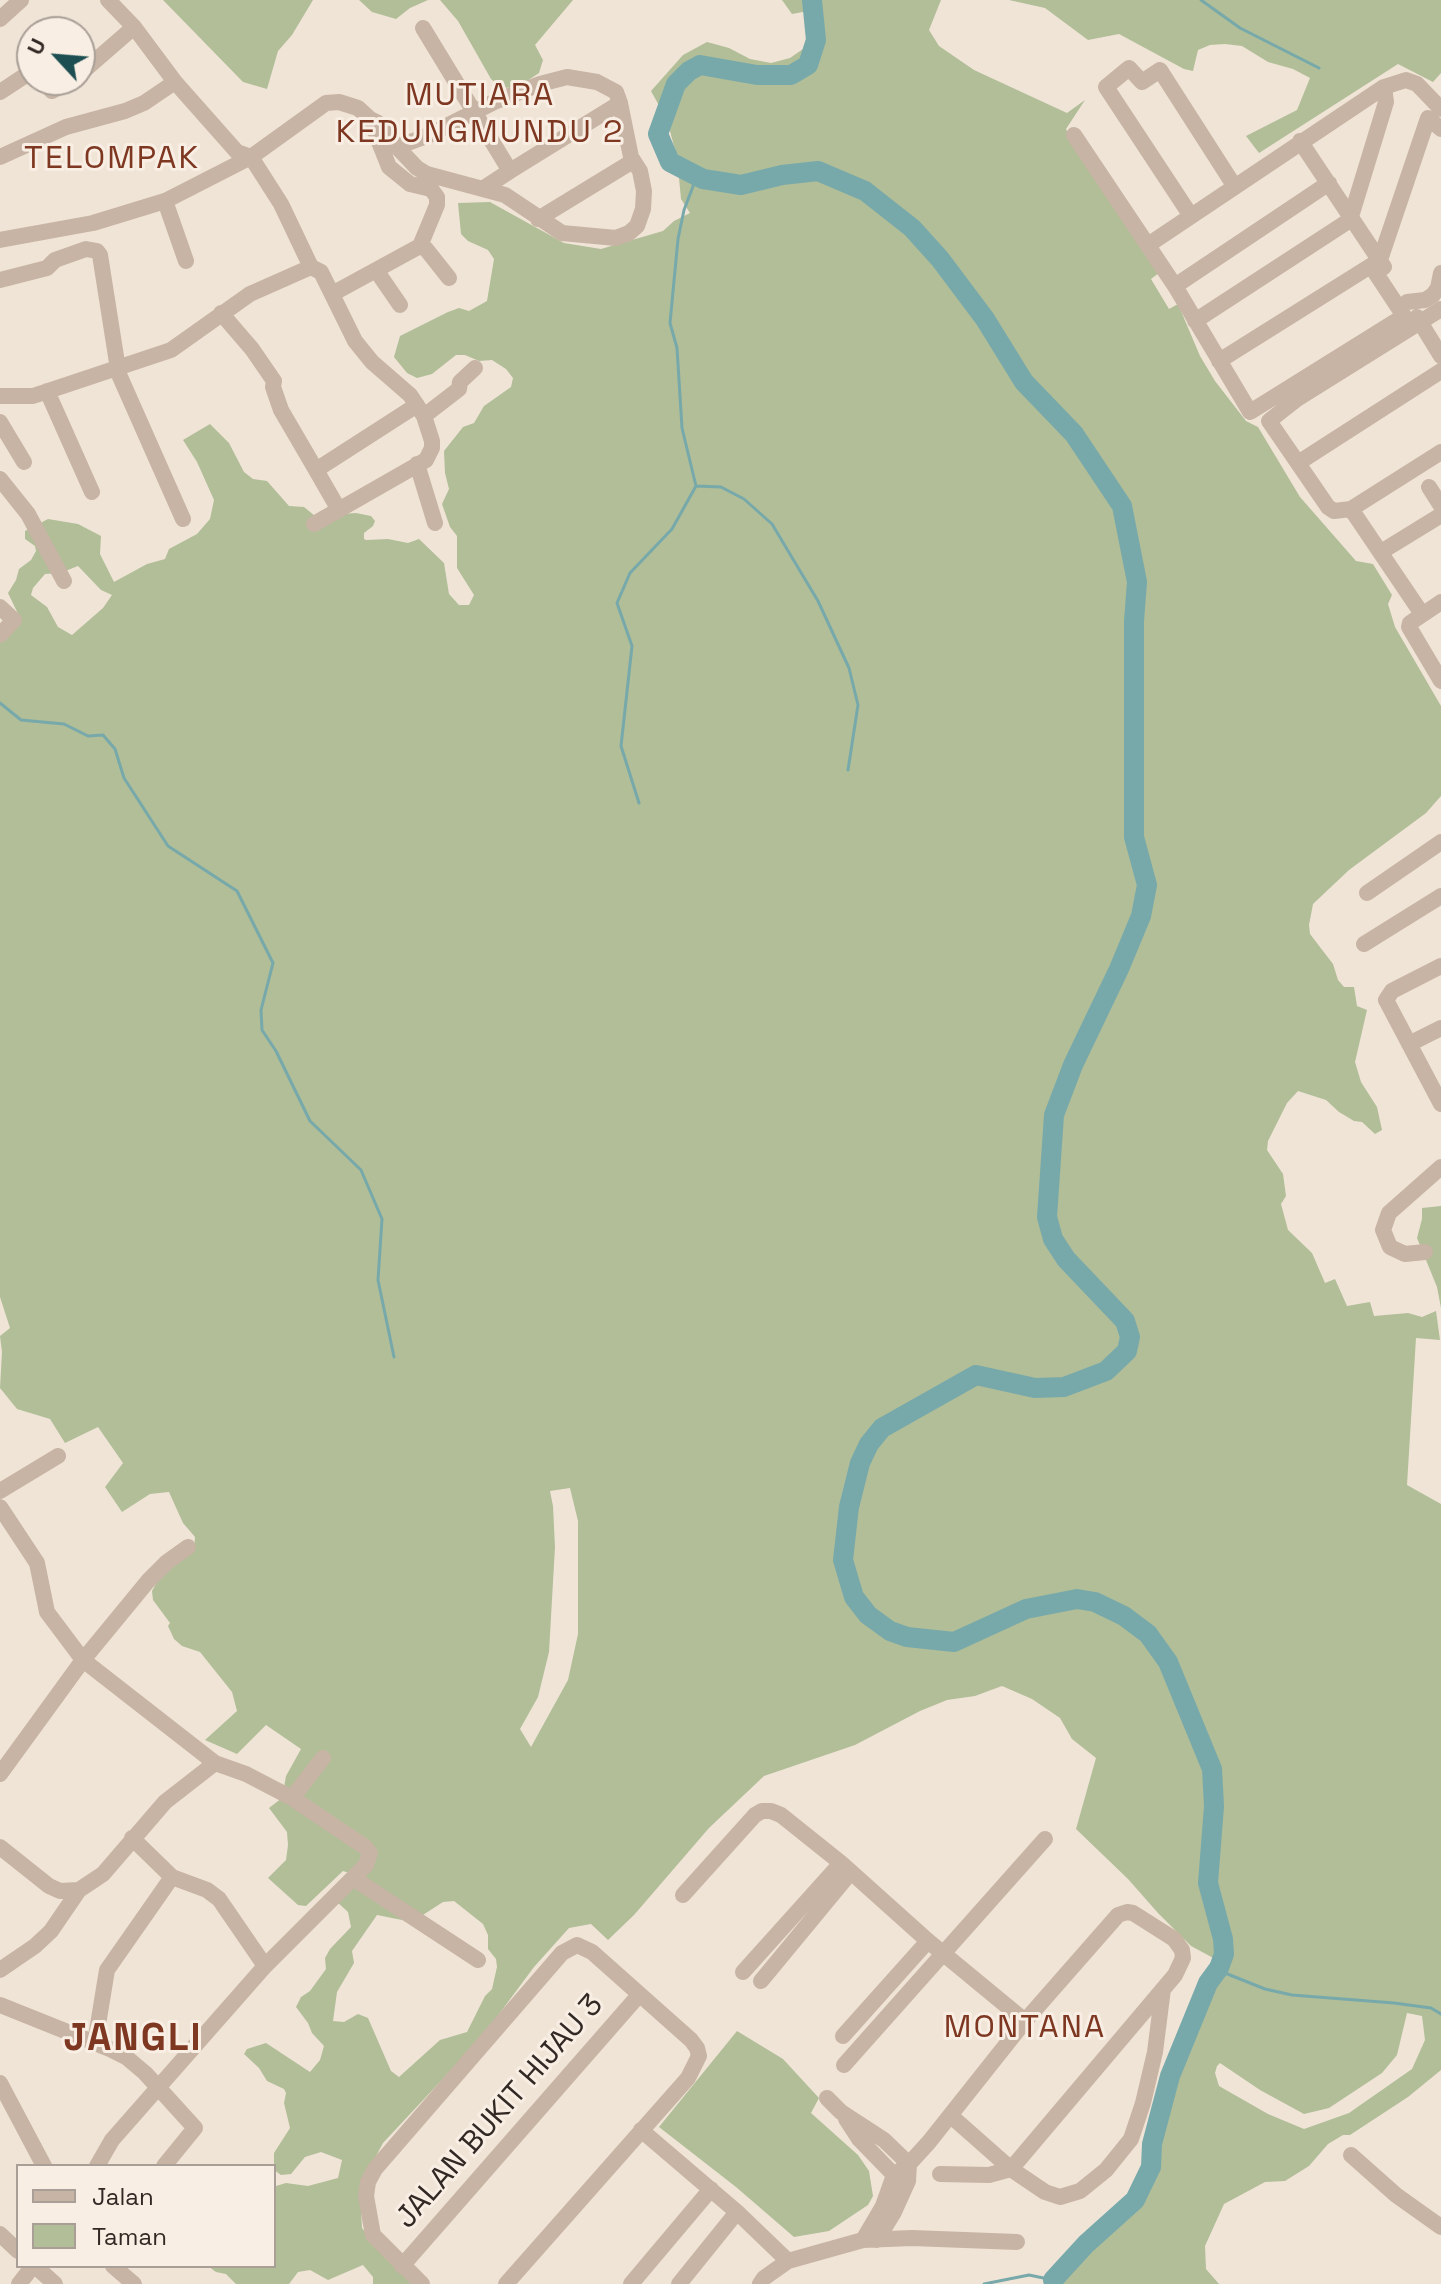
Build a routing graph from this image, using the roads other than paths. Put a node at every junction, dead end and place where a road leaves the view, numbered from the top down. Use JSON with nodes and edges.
{"nodes":[{"id":1,"x":108,"y":0,"type":"edge"},
{"id":2,"x":17,"y":1,"type":"edge"},
{"id":3,"x":0,"y":19,"type":"edge"},
{"id":4,"x":134,"y":27,"type":"junction"},
{"id":5,"x":423,"y":28,"type":"dead end"},
{"id":6,"x":96,"y":60,"type":"edge"},
{"id":7,"x":175,"y":82,"type":"junction"},
{"id":8,"x":1384,"y":87,"type":"junction"},
{"id":9,"x":620,"y":103,"type":"junction"},
{"id":10,"x":1441,"y":109,"type":"edge"},
{"id":11,"x":474,"y":112,"type":"junction"},
{"id":12,"x":370,"y":119,"type":"junction"},
{"id":13,"x":1441,"y":129,"type":"edge"},
{"id":14,"x":1074,"y":135,"type":"dead end"},
{"id":15,"x":1300,"y":141,"type":"junction"},
{"id":16,"x":397,"y":147,"type":"junction"},
{"id":17,"x":0,"y":157,"type":"edge"},
{"id":18,"x":251,"y":157,"type":"junction"},
{"id":19,"x":633,"y":161,"type":"junction"},
{"id":20,"x":510,"y":171,"type":"junction"},
{"id":21,"x":1329,"y":183,"type":"junction"},
{"id":22,"x":1235,"y":187,"type":"junction"},
{"id":23,"x":484,"y":188,"type":"junction"},
{"id":24,"x":165,"y":201,"type":"junction"},
{"id":25,"x":1191,"y":216,"type":"junction"},
{"id":26,"x":538,"y":219,"type":"junction"},
{"id":27,"x":1350,"y":220,"type":"junction"},
{"id":28,"x":0,"y":240,"type":"edge"},
{"id":29,"x":1148,"y":245,"type":"junction"},
{"id":30,"x":420,"y":246,"type":"junction"},
{"id":31,"x":186,"y":261,"type":"dead end"},
{"id":32,"x":1375,"y":263,"type":"junction"},
{"id":33,"x":311,"y":267,"type":"junction"},
{"id":34,"x":376,"y":270,"type":"junction"},
{"id":35,"x":1441,"y":273,"type":"edge"},
{"id":36,"x":449,"y":278,"type":"dead end"},
{"id":37,"x":0,"y":280,"type":"edge"},
{"id":38,"x":1175,"y":286,"type":"junction"},
{"id":39,"x":332,"y":294,"type":"junction"},
{"id":40,"x":1407,"y":302,"type":"junction"},
{"id":41,"x":400,"y":305,"type":"dead end"},
{"id":42,"x":1441,"y":309,"type":"edge"},
{"id":43,"x":221,"y":313,"type":"junction"},
{"id":44,"x":1195,"y":321,"type":"junction"},
{"id":45,"x":1421,"y":324,"type":"junction"},
{"id":46,"x":1441,"y":356,"type":"edge"},
{"id":47,"x":1219,"y":361,"type":"junction"},
{"id":48,"x":475,"y":368,"type":"dead end"},
{"id":49,"x":117,"y":369,"type":"junction"},
{"id":50,"x":1441,"y":371,"type":"edge"},
{"id":51,"x":47,"y":391,"type":"junction"},
{"id":52,"x":0,"y":396,"type":"edge"},
{"id":53,"x":420,"y":410,"type":"junction"},
{"id":54,"x":0,"y":422,"type":"edge"},
{"id":55,"x":1441,"y":452,"type":"edge"},
{"id":56,"x":24,"y":462,"type":"dead end"},
{"id":57,"x":1298,"y":463,"type":"junction"},
{"id":58,"x":417,"y":464,"type":"junction"},
{"id":59,"x":316,"y":470,"type":"junction"},
{"id":60,"x":0,"y":479,"type":"edge"},
{"id":61,"x":1429,"y":487,"type":"dead end"},
{"id":62,"x":92,"y":492,"type":"dead end"},
{"id":63,"x":1441,"y":506,"type":"edge"},
{"id":64,"x":1351,"y":509,"type":"junction"},
{"id":65,"x":339,"y":510,"type":"junction"},
{"id":66,"x":1441,"y":515,"type":"edge"},
{"id":67,"x":183,"y":519,"type":"dead end"},
{"id":68,"x":435,"y":523,"type":"dead end"},
{"id":69,"x":314,"y":524,"type":"dead end"},
{"id":70,"x":1381,"y":552,"type":"junction"},
{"id":71,"x":64,"y":581,"type":"dead end"},
{"id":72,"x":1441,"y":602,"type":"edge"},
{"id":73,"x":0,"y":607,"type":"edge"},
{"id":74,"x":1416,"y":619,"type":"junction"},
{"id":75,"x":0,"y":635,"type":"edge"},
{"id":76,"x":1440,"y":677,"type":"edge"},
{"id":77,"x":1441,"y":842,"type":"edge"},
{"id":78,"x":1367,"y":893,"type":"dead end"},
{"id":79,"x":1441,"y":896,"type":"edge"},
{"id":80,"x":1364,"y":944,"type":"dead end"},
{"id":81,"x":1441,"y":966,"type":"edge"},
{"id":82,"x":1441,"y":1028,"type":"edge"},
{"id":83,"x":1409,"y":1044,"type":"junction"},
{"id":84,"x":1439,"y":1097,"type":"edge"},
{"id":85,"x":1441,"y":1167,"type":"edge"},
{"id":86,"x":1425,"y":1252,"type":"dead end"},
{"id":87,"x":58,"y":1456,"type":"dead end"},
{"id":88,"x":0,"y":1491,"type":"edge"},
{"id":89,"x":0,"y":1507,"type":"edge"},
{"id":90,"x":188,"y":1547,"type":"dead end"},
{"id":91,"x":83,"y":1660,"type":"junction"},
{"id":92,"x":323,"y":1758,"type":"dead end"},
{"id":93,"x":215,"y":1763,"type":"junction"},
{"id":94,"x":0,"y":1774,"type":"edge"},
{"id":95,"x":292,"y":1798,"type":"junction"},
{"id":96,"x":132,"y":1838,"type":"junction"},
{"id":97,"x":1045,"y":1839,"type":"dead end"},
{"id":98,"x":0,"y":1847,"type":"edge"},
{"id":99,"x":846,"y":1868,"type":"junction"},
{"id":100,"x":172,"y":1877,"type":"junction"},
{"id":101,"x":353,"y":1878,"type":"junction"},
{"id":102,"x":79,"y":1890,"type":"junction"},
{"id":103,"x":683,"y":1895,"type":"dead end"},
{"id":104,"x":928,"y":1941,"type":"junction"},
{"id":105,"x":944,"y":1954,"type":"junction"},
{"id":106,"x":478,"y":1960,"type":"dead end"},
{"id":107,"x":265,"y":1966,"type":"junction"},
{"id":108,"x":0,"y":1970,"type":"edge"},
{"id":109,"x":743,"y":1972,"type":"dead end"},
{"id":110,"x":761,"y":1981,"type":"dead end"},
{"id":111,"x":1163,"y":1989,"type":"junction"},
{"id":112,"x":639,"y":1995,"type":"junction"},
{"id":113,"x":0,"y":2005,"type":"edge"},
{"id":114,"x":1025,"y":2021,"type":"junction"},
{"id":115,"x":843,"y":2036,"type":"dead end"},
{"id":116,"x":95,"y":2043,"type":"junction"},
{"id":117,"x":844,"y":2065,"type":"dead end"},
{"id":118,"x":0,"y":2083,"type":"edge"},
{"id":119,"x":157,"y":2089,"type":"junction"},
{"id":120,"x":827,"y":2098,"type":"dead end"},
{"id":121,"x":841,"y":2112,"type":"junction"},
{"id":122,"x":951,"y":2116,"type":"junction"},
{"id":123,"x":641,"y":2130,"type":"junction"},
{"id":124,"x":1351,"y":2155,"type":"dead end"},
{"id":125,"x":43,"y":2164,"type":"edge"},
{"id":126,"x":98,"y":2164,"type":"edge"},
{"id":127,"x":166,"y":2164,"type":"edge"},
{"id":128,"x":909,"y":2164,"type":"junction"},
{"id":129,"x":1011,"y":2169,"type":"junction"},
{"id":130,"x":940,"y":2174,"type":"dead end"},
{"id":131,"x":894,"y":2175,"type":"junction"},
{"id":132,"x":711,"y":2189,"type":"junction"},
{"id":133,"x":737,"y":2212,"type":"junction"},
{"id":134,"x":894,"y":2212,"type":"junction"},
{"id":135,"x":1441,"y":2227,"type":"edge"},
{"id":136,"x":0,"y":2234,"type":"edge"},
{"id":137,"x":912,"y":2238,"type":"junction"},
{"id":138,"x":870,"y":2240,"type":"junction"},
{"id":139,"x":1017,"y":2242,"type":"dead end"},
{"id":140,"x":16,"y":2249,"type":"edge"},
{"id":141,"x":788,"y":2261,"type":"junction"},
{"id":142,"x":402,"y":2266,"type":"junction"},
{"id":143,"x":32,"y":2268,"type":"edge"},
{"id":144,"x":36,"y":2268,"type":"edge"},
{"id":145,"x":115,"y":2268,"type":"edge"},
{"id":146,"x":19,"y":2284,"type":"edge"},
{"id":147,"x":55,"y":2284,"type":"edge"},
{"id":148,"x":134,"y":2284,"type":"edge"},
{"id":149,"x":422,"y":2284,"type":"edge"},
{"id":150,"x":506,"y":2284,"type":"edge"},
{"id":151,"x":631,"y":2284,"type":"edge"},
{"id":152,"x":679,"y":2284,"type":"edge"},
{"id":153,"x":760,"y":2284,"type":"edge"}],
"edges":[{"from":1,"to":4,"type":"street"},
{"from":2,"to":3,"type":"street"},
{"from":4,"to":6,"type":"street"},
{"from":4,"to":7,"type":"street"},
{"from":5,"to":11,"type":"street"},
{"from":7,"to":17,"type":"street"},
{"from":7,"to":18,"type":"street"},
{"from":8,"to":10,"type":"street"},
{"from":8,"to":15,"type":"street"},
{"from":8,"to":27,"type":"street"},
{"from":9,"to":11,"type":"street"},
{"from":9,"to":19,"type":"street"},
{"from":9,"to":20,"type":"street"},
{"from":11,"to":16,"type":"street"},
{"from":11,"to":20,"type":"street"},
{"from":12,"to":16,"type":"street"},
{"from":12,"to":18,"type":"street"},
{"from":12,"to":30,"type":"street"},
{"from":13,"to":32,"type":"street"},
{"from":14,"to":29,"type":"street"},
{"from":15,"to":21,"type":"street"},
{"from":15,"to":22,"type":"street"},
{"from":16,"to":23,"type":"street"},
{"from":18,"to":24,"type":"street"},
{"from":18,"to":33,"type":"street"},
{"from":19,"to":26,"type":"street"},
{"from":19,"to":26,"type":"street"},
{"from":20,"to":23,"type":"street"},
{"from":21,"to":27,"type":"street"},
{"from":21,"to":38,"type":"street"},
{"from":22,"to":25,"type":"street"},
{"from":22,"to":25,"type":"street"},
{"from":23,"to":26,"type":"street"},
{"from":24,"to":28,"type":"street"},
{"from":24,"to":31,"type":"street"},
{"from":25,"to":29,"type":"street"},
{"from":27,"to":32,"type":"street"},
{"from":27,"to":44,"type":"street"},
{"from":29,"to":38,"type":"street"},
{"from":30,"to":34,"type":"street"},
{"from":30,"to":36,"type":"street"},
{"from":32,"to":40,"type":"street"},
{"from":32,"to":47,"type":"street"},
{"from":32,"to":47,"type":"street"},
{"from":33,"to":39,"type":"street"},
{"from":33,"to":43,"type":"street"},
{"from":34,"to":39,"type":"street"},
{"from":34,"to":41,"type":"street"},
{"from":35,"to":40,"type":"street"},
{"from":37,"to":49,"type":"street"},
{"from":38,"to":44,"type":"street"},
{"from":39,"to":53,"type":"street"},
{"from":40,"to":45,"type":"street"},
{"from":42,"to":45,"type":"street"},
{"from":43,"to":49,"type":"street"},
{"from":43,"to":59,"type":"street"},
{"from":44,"to":47,"type":"street"},
{"from":45,"to":46,"type":"street"},
{"from":45,"to":57,"type":"street"},
{"from":48,"to":53,"type":"street"},
{"from":49,"to":51,"type":"street"},
{"from":49,"to":67,"type":"street"},
{"from":50,"to":57,"type":"street"},
{"from":51,"to":52,"type":"street"},
{"from":51,"to":62,"type":"street"},
{"from":53,"to":58,"type":"street"},
{"from":53,"to":59,"type":"street"},
{"from":54,"to":56,"type":"street"},
{"from":55,"to":64,"type":"street"},
{"from":57,"to":64,"type":"street"},
{"from":58,"to":65,"type":"street"},
{"from":58,"to":68,"type":"street"},
{"from":59,"to":65,"type":"street"},
{"from":60,"to":71,"type":"street"},
{"from":61,"to":63,"type":"street"},
{"from":64,"to":70,"type":"street"},
{"from":65,"to":69,"type":"street"},
{"from":66,"to":70,"type":"street"},
{"from":70,"to":74,"type":"street"},
{"from":72,"to":74,"type":"street"},
{"from":73,"to":75,"type":"street"},
{"from":74,"to":76,"type":"street"},
{"from":77,"to":78,"type":"street"},
{"from":79,"to":80,"type":"street"},
{"from":81,"to":83,"type":"street"},
{"from":82,"to":83,"type":"street"},
{"from":83,"to":84,"type":"street"},
{"from":85,"to":86,"type":"street"},
{"from":87,"to":88,"type":"street"},
{"from":89,"to":91,"type":"street"},
{"from":90,"to":91,"type":"street"},
{"from":91,"to":93,"type":"street"},
{"from":91,"to":94,"type":"street"},
{"from":92,"to":95,"type":"street"},
{"from":93,"to":95,"type":"street"},
{"from":93,"to":96,"type":"street"},
{"from":95,"to":101,"type":"street"},
{"from":96,"to":100,"type":"street"},
{"from":96,"to":102,"type":"street"},
{"from":97,"to":105,"type":"street"},
{"from":98,"to":102,"type":"street"},
{"from":99,"to":103,"type":"street"},
{"from":99,"to":104,"type":"street"},
{"from":99,"to":109,"type":"street"},
{"from":99,"to":110,"type":"street"},
{"from":100,"to":107,"type":"street"},
{"from":100,"to":116,"type":"street"},
{"from":101,"to":106,"type":"street"},
{"from":101,"to":107,"type":"street"},
{"from":102,"to":108,"type":"street"},
{"from":104,"to":105,"type":"street"},
{"from":104,"to":115,"type":"street"},
{"from":105,"to":114,"type":"street"},
{"from":105,"to":117,"type":"street"},
{"from":107,"to":119,"type":"street"},
{"from":111,"to":114,"type":"street"},
{"from":111,"to":129,"type":"street"},
{"from":111,"to":129,"type":"street"},
{"from":112,"to":123,"type":"street"},
{"from":112,"to":142,"type":"street","name":"JALAN BUKIT HIJAU 3"},
{"from":112,"to":142,"type":"street"},
{"from":113,"to":116,"type":"street"},
{"from":114,"to":122,"type":"street"},
{"from":116,"to":119,"type":"street"},
{"from":118,"to":125,"type":"street"},
{"from":119,"to":126,"type":"street"},
{"from":119,"to":127,"type":"street"},
{"from":120,"to":121,"type":"street"},
{"from":121,"to":128,"type":"street"},
{"from":121,"to":131,"type":"street"},
{"from":122,"to":128,"type":"street"},
{"from":122,"to":129,"type":"street"},
{"from":123,"to":132,"type":"street"},
{"from":123,"to":150,"type":"street"},
{"from":124,"to":135,"type":"street"},
{"from":128,"to":131,"type":"street"},
{"from":128,"to":134,"type":"street"},
{"from":129,"to":130,"type":"street"},
{"from":131,"to":138,"type":"street"},
{"from":132,"to":133,"type":"street"},
{"from":132,"to":151,"type":"street"},
{"from":133,"to":141,"type":"street"},
{"from":133,"to":152,"type":"street"},
{"from":134,"to":137,"type":"street"},
{"from":134,"to":138,"type":"street"},
{"from":136,"to":140,"type":"street"},
{"from":137,"to":138,"type":"street"},
{"from":137,"to":139,"type":"street"},
{"from":138,"to":141,"type":"street"},
{"from":141,"to":153,"type":"street"},
{"from":142,"to":149,"type":"street"},
{"from":143,"to":146,"type":"street"},
{"from":144,"to":147,"type":"street"},
{"from":145,"to":148,"type":"street"}]}
